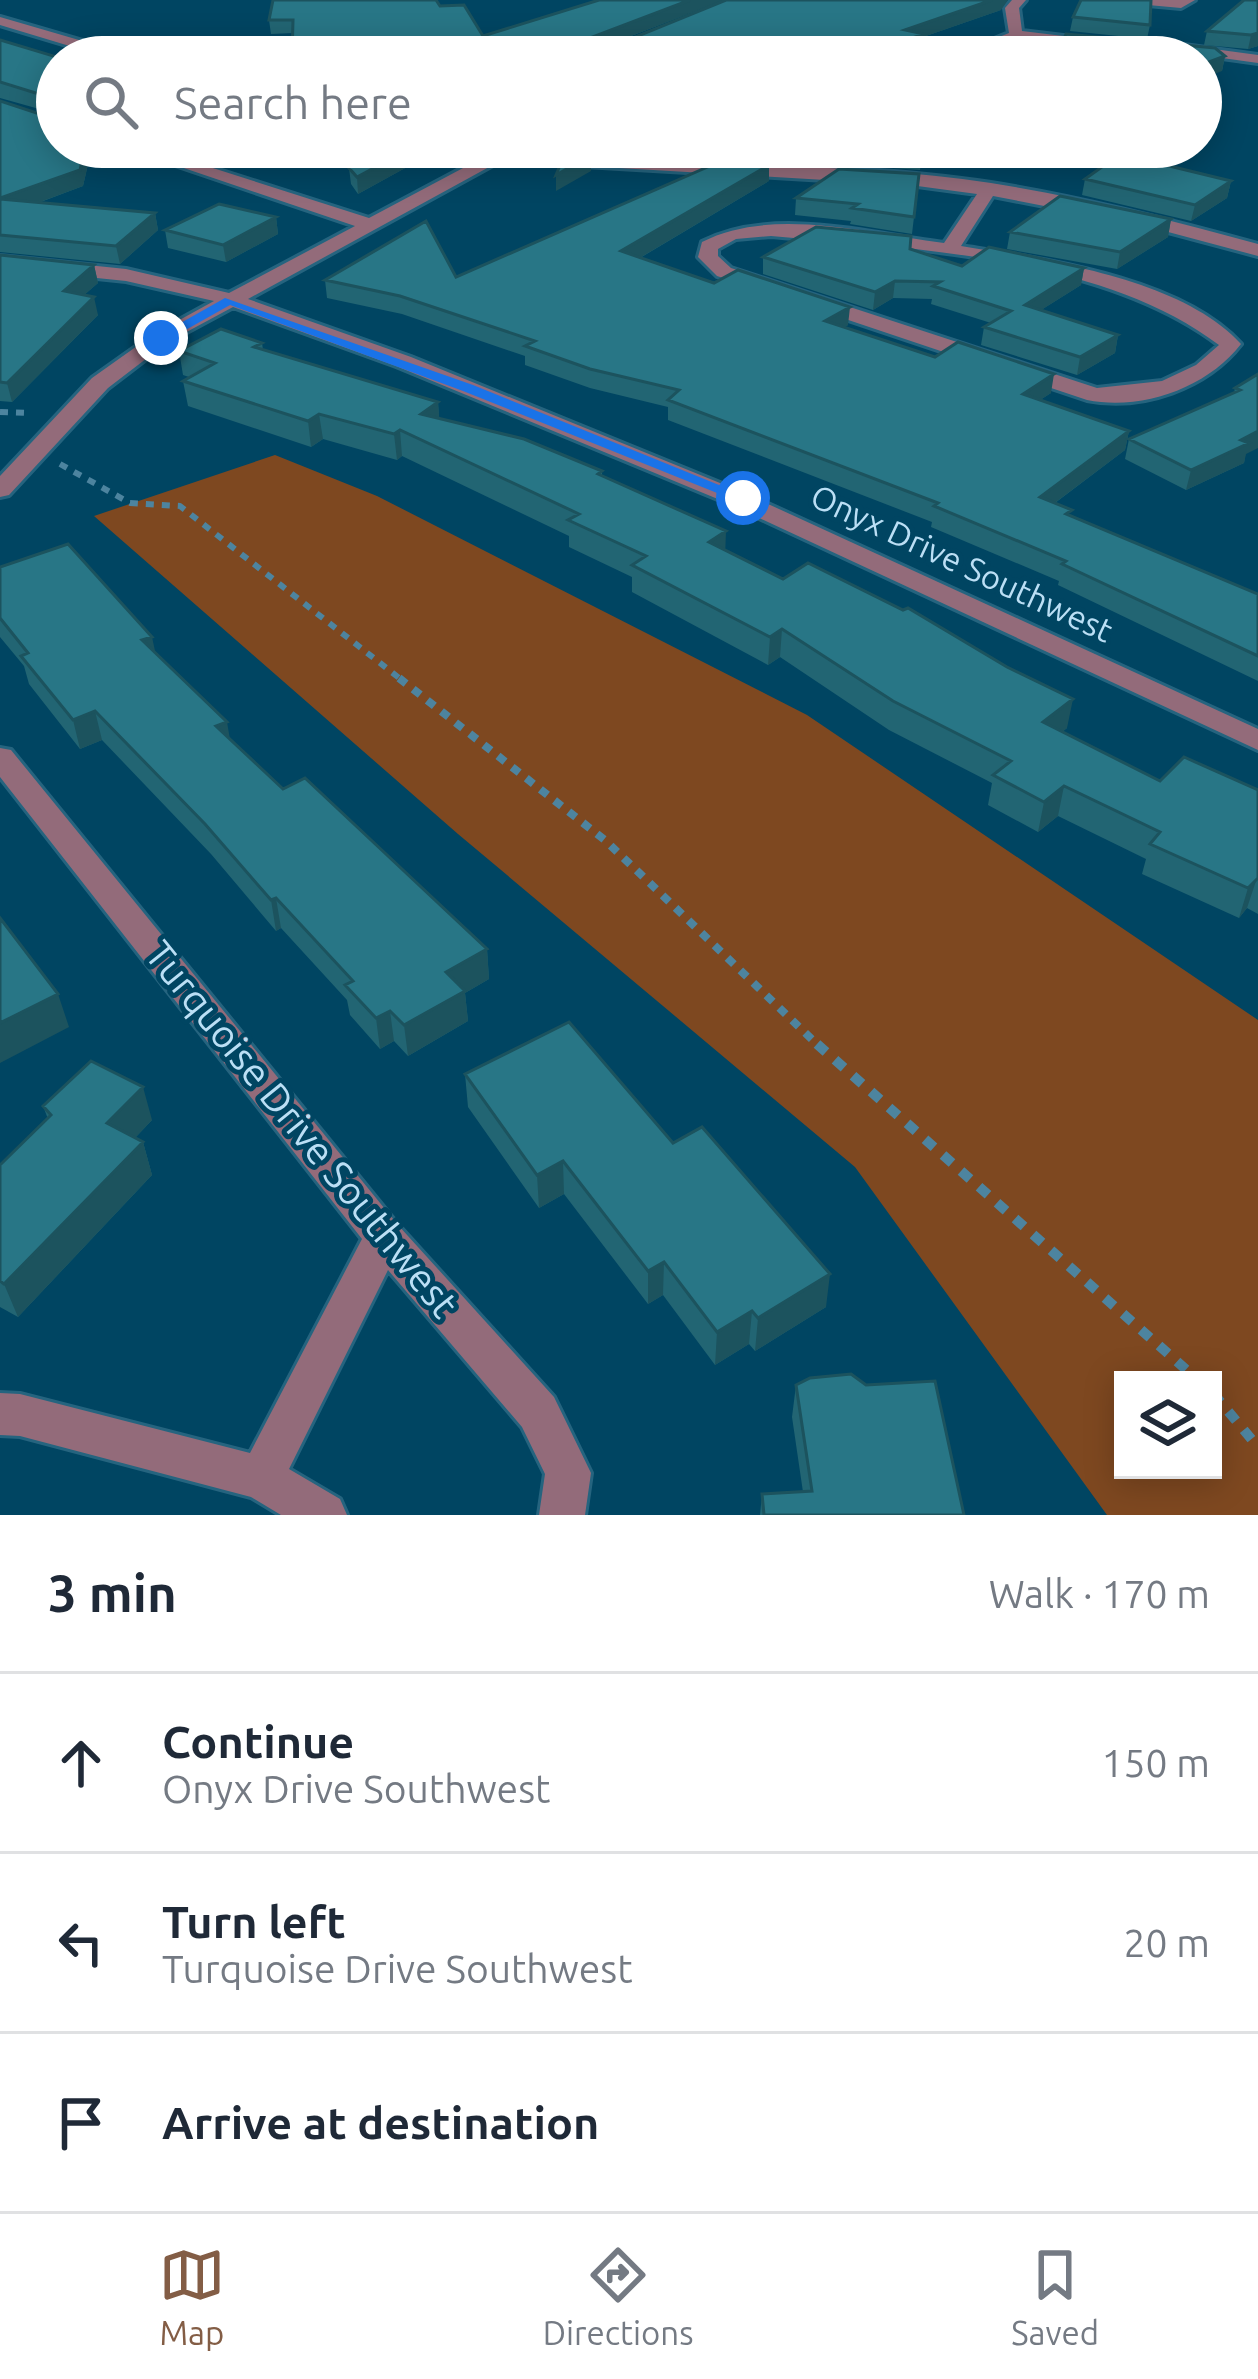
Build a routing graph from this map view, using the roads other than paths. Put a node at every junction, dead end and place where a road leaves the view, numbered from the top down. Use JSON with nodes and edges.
{"nodes":[{"id":1,"x":1019,"y":0,"type":"edge"},
{"id":2,"x":1100,"y":0,"type":"edge"},
{"id":3,"x":1188,"y":0,"type":"edge"},
{"id":4,"x":0,"y":21,"type":"edge"},
{"id":5,"x":1016,"y":35,"type":"joint"},
{"id":6,"x":51,"y":36,"type":"edge"},
{"id":7,"x":1029,"y":36,"type":"edge"},
{"id":8,"x":1222,"y":54,"type":"edge"},
{"id":9,"x":1258,"y":59,"type":"edge"},
{"id":10,"x":195,"y":168,"type":"edge"},
{"id":11,"x":474,"y":168,"type":"edge"},
{"id":12,"x":757,"y":168,"type":"edge"},
{"id":13,"x":789,"y":170,"type":"joint"},
{"id":14,"x":989,"y":188,"type":"junction"},
{"id":15,"x":371,"y":225,"type":"junction"},
{"id":16,"x":950,"y":248,"type":"junction"},
{"id":17,"x":1258,"y":250,"type":"edge"},
{"id":18,"x":0,"y":262,"type":"edge"},
{"id":19,"x":229,"y":300,"type":"junction"},
{"id":20,"x":0,"y":490,"type":"edge"},
{"id":21,"x":1258,"y":741,"type":"edge"},
{"id":22,"x":0,"y":757,"type":"edge"},
{"id":23,"x":384,"y":1237,"type":"junction"},
{"id":24,"x":0,"y":1414,"type":"edge"},
{"id":25,"x":261,"y":1478,"type":"junction"},
{"id":26,"x":324,"y":1515,"type":"edge"},
{"id":27,"x":562,"y":1515,"type":"edge"}],
"edges":[{"from":1,"to":5,"type":"street"},
{"from":2,"to":3,"type":"street"},
{"from":4,"to":6,"type":"street"},
{"from":5,"to":7,"type":"street"},
{"from":8,"to":9,"type":"street"},
{"from":10,"to":15,"type":"street"},
{"from":11,"to":15,"type":"street"},
{"from":12,"to":13,"type":"street"},
{"from":13,"to":14,"type":"street"},
{"from":14,"to":16,"type":"street"},
{"from":14,"to":17,"type":"street"},
{"from":15,"to":19,"type":"street"},
{"from":16,"to":16,"type":"street"},
{"from":18,"to":19,"type":"street","name":"Onyx Drive Southwest"},
{"from":19,"to":20,"type":"street"},
{"from":19,"to":21,"type":"street","name":"Onyx Drive Southwest"},
{"from":22,"to":23,"type":"street","name":"Turquoise Drive Southwest"},
{"from":23,"to":25,"type":"street"},
{"from":23,"to":27,"type":"street","name":"Turquoise Drive Southwest"},
{"from":24,"to":25,"type":"street"},
{"from":25,"to":26,"type":"street"}]}
